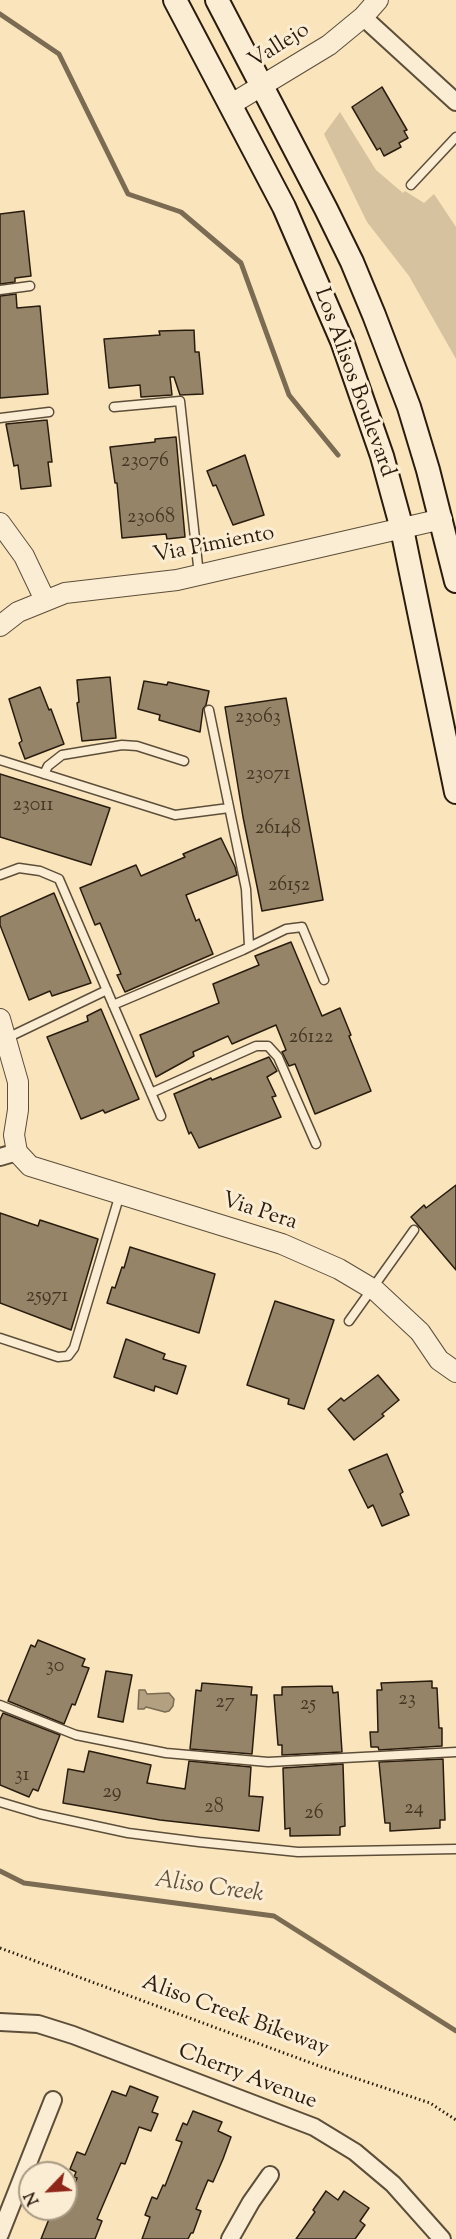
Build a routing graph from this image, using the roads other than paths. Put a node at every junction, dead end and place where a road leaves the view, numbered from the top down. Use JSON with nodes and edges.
{"nodes":[{"id":1,"x":175,"y":0,"type":"edge"},
{"id":2,"x":217,"y":0,"type":"edge"},
{"id":3,"x":378,"y":0,"type":"edge"},
{"id":4,"x":363,"y":17,"type":"junction"},
{"id":5,"x":261,"y":86,"type":"junction"},
{"id":6,"x":456,"y":102,"type":"edge"},
{"id":7,"x":230,"y":105,"type":"junction"},
{"id":8,"x":456,"y":137,"type":"edge"},
{"id":9,"x":411,"y":185,"type":"dead end"},
{"id":10,"x":30,"y":286,"type":"dead end"},
{"id":11,"x":0,"y":290,"type":"edge"},
{"id":12,"x":114,"y":407,"type":"dead end"},
{"id":13,"x":49,"y":412,"type":"dead end"},
{"id":14,"x":0,"y":418,"type":"edge"},
{"id":15,"x":442,"y":519,"type":"junction"},
{"id":16,"x":0,"y":523,"type":"edge"},
{"id":17,"x":402,"y":529,"type":"junction"},
{"id":18,"x":199,"y":575,"type":"junction"},
{"id":19,"x":456,"y":581,"type":"edge"},
{"id":20,"x":45,"y":600,"type":"junction"},
{"id":21,"x":0,"y":626,"type":"edge"},
{"id":22,"x":209,"y":710,"type":"dead end"},
{"id":23,"x":0,"y":760,"type":"edge"},
{"id":24,"x":184,"y":761,"type":"dead end"},
{"id":25,"x":44,"y":774,"type":"junction"},
{"id":26,"x":456,"y":792,"type":"edge"},
{"id":27,"x":229,"y":808,"type":"junction"},
{"id":28,"x":0,"y":875,"type":"edge"},
{"id":29,"x":249,"y":946,"type":"junction"},
{"id":30,"x":324,"y":980,"type":"dead end"},
{"id":31,"x":106,"y":990,"type":"junction"},
{"id":32,"x":113,"y":1005,"type":"junction"},
{"id":33,"x":0,"y":1019,"type":"edge"},
{"id":34,"x":6,"y":1038,"type":"junction"},
{"id":35,"x":151,"y":1093,"type":"junction"},
{"id":36,"x":161,"y":1116,"type":"dead end"},
{"id":37,"x":316,"y":1144,"type":"dead end"},
{"id":38,"x":9,"y":1155,"type":"edge"},
{"id":39,"x":121,"y":1194,"type":"junction"},
{"id":40,"x":414,"y":1230,"type":"dead end"},
{"id":41,"x":372,"y":1288,"type":"junction"},
{"id":42,"x":349,"y":1321,"type":"dead end"},
{"id":43,"x":0,"y":1338,"type":"edge"},
{"id":44,"x":456,"y":1372,"type":"edge"},
{"id":45,"x":0,"y":1705,"type":"edge"},
{"id":46,"x":456,"y":1752,"type":"edge"},
{"id":47,"x":0,"y":1802,"type":"edge"},
{"id":48,"x":456,"y":1850,"type":"edge"},
{"id":49,"x":0,"y":2022,"type":"edge"},
{"id":50,"x":52,"y":2100,"type":"dead end"},
{"id":51,"x":270,"y":2175,"type":"dead end"},
{"id":52,"x":0,"y":2234,"type":"edge"},
{"id":53,"x":230,"y":2239,"type":"edge"},
{"id":54,"x":442,"y":2239,"type":"edge"}],
"edges":[{"from":1,"to":7,"type":"main road","name":"Los Alisos Boulevard"},
{"from":2,"to":5,"type":"main road","name":"Los Alisos Boulevard"},
{"from":3,"to":4,"type":"street","name":"Vallejo"},
{"from":4,"to":5,"type":"street","name":"Vallejo"},
{"from":4,"to":6,"type":"street"},
{"from":5,"to":7,"type":"street","name":"Vallejo"},
{"from":5,"to":15,"type":"main road","name":"Los Alisos Boulevard"},
{"from":7,"to":17,"type":"main road","name":"Los Alisos Boulevard"},
{"from":8,"to":9,"type":"lane"},
{"from":10,"to":11,"type":"lane"},
{"from":12,"to":18,"type":"lane"},
{"from":13,"to":14,"type":"lane"},
{"from":15,"to":17,"type":"street","name":"Via Pimiento"},
{"from":15,"to":19,"type":"main road","name":"Los Alisos Boulevard"},
{"from":16,"to":20,"type":"street"},
{"from":17,"to":18,"type":"street","name":"Via Pimiento"},
{"from":17,"to":26,"type":"main road","name":"Los Alisos Boulevard"},
{"from":18,"to":20,"type":"street","name":"Via Pimiento"},
{"from":20,"to":21,"type":"street","name":"Via Pimiento"},
{"from":22,"to":27,"type":"lane"},
{"from":23,"to":25,"type":"lane"},
{"from":24,"to":25,"type":"lane"},
{"from":25,"to":27,"type":"lane"},
{"from":27,"to":29,"type":"lane"},
{"from":28,"to":31,"type":"lane"},
{"from":29,"to":30,"type":"lane"},
{"from":29,"to":32,"type":"lane"},
{"from":31,"to":32,"type":"lane"},
{"from":31,"to":34,"type":"lane"},
{"from":32,"to":35,"type":"lane"},
{"from":33,"to":34,"type":"street"},
{"from":34,"to":38,"type":"street"},
{"from":35,"to":36,"type":"lane"},
{"from":35,"to":37,"type":"lane"},
{"from":38,"to":39,"type":"street","name":"Via Pera"},
{"from":39,"to":41,"type":"street","name":"Via Pera"},
{"from":39,"to":43,"type":"lane"},
{"from":40,"to":41,"type":"lane"},
{"from":41,"to":42,"type":"lane"},
{"from":41,"to":44,"type":"street","name":"Via Pera"},
{"from":45,"to":46,"type":"lane"},
{"from":47,"to":48,"type":"lane"},
{"from":49,"to":54,"type":"street","name":"Cherry Avenue"},
{"from":50,"to":52,"type":"street"},
{"from":51,"to":53,"type":"street"}]}
